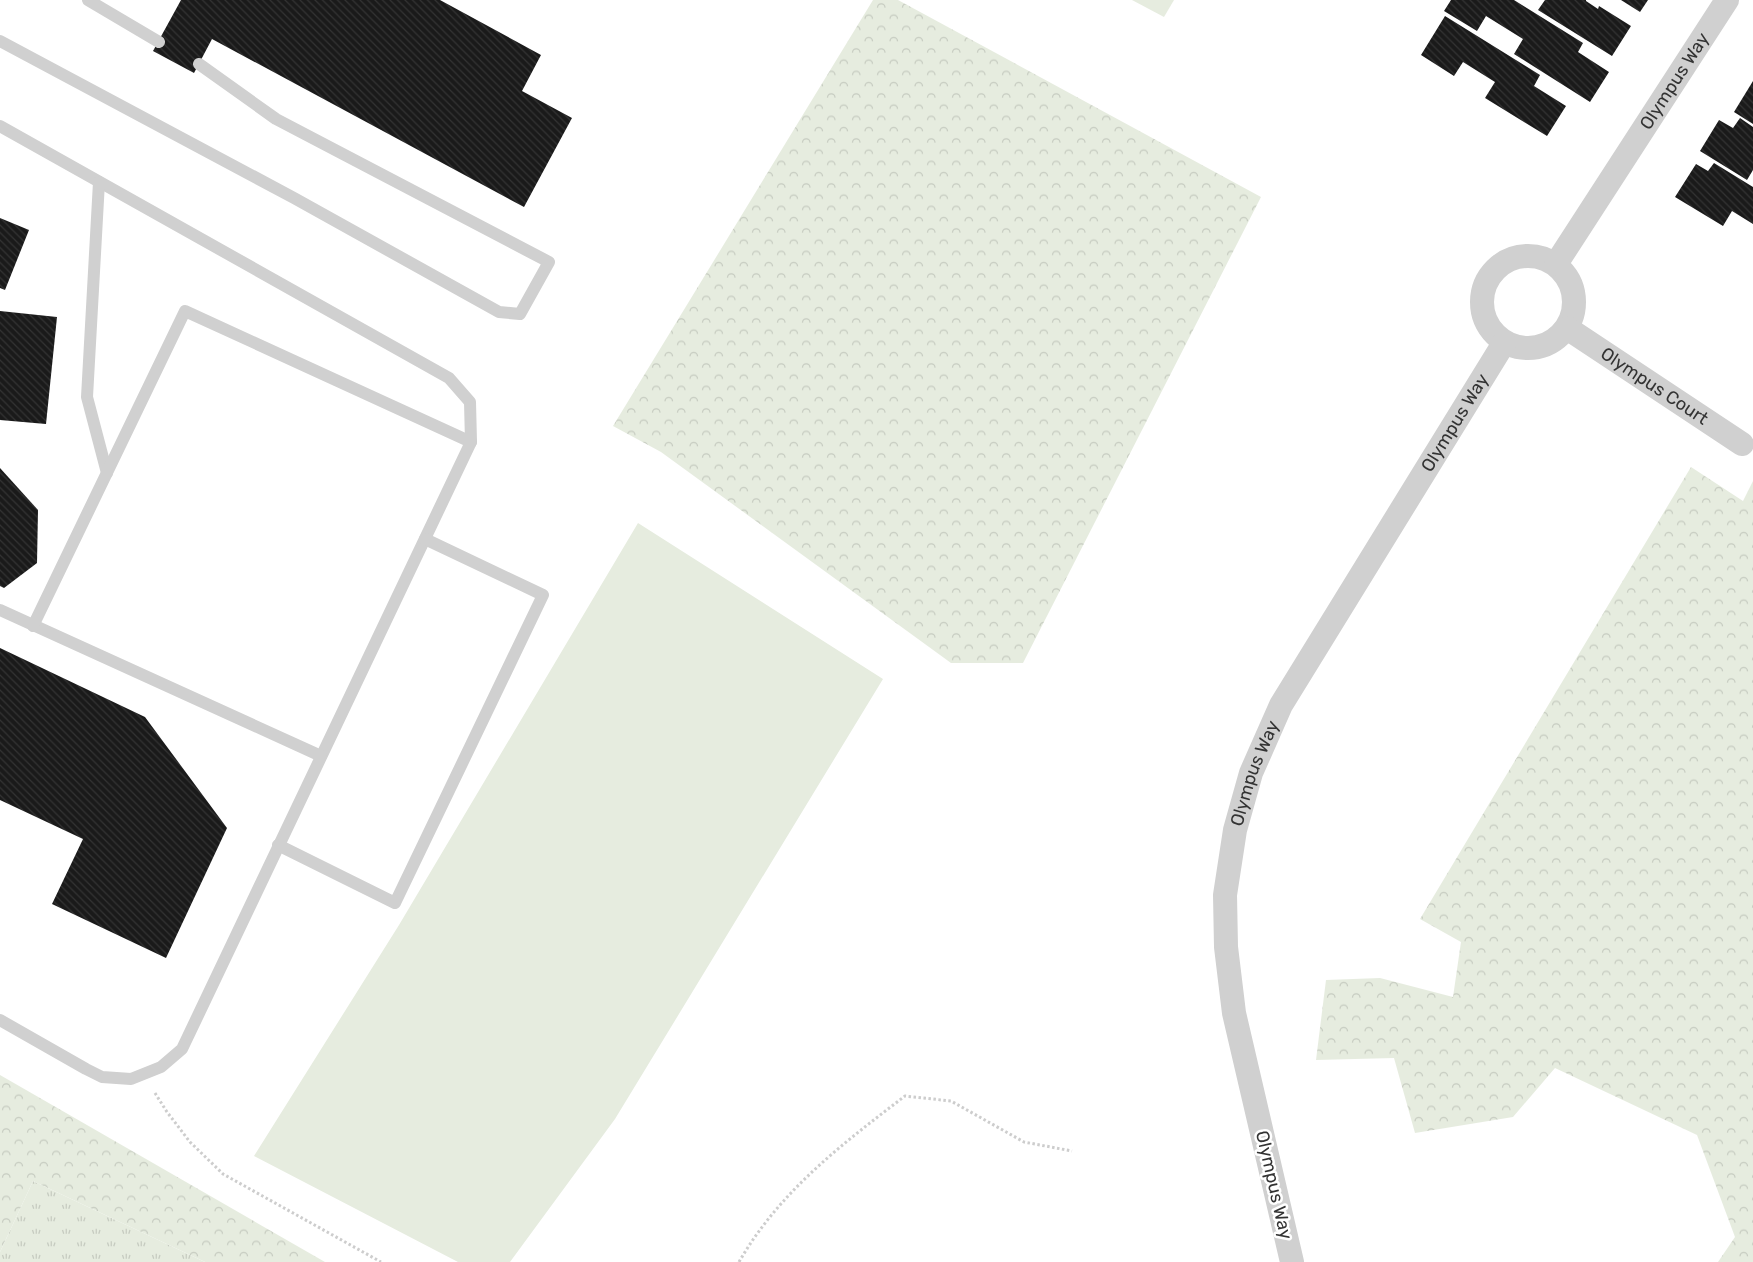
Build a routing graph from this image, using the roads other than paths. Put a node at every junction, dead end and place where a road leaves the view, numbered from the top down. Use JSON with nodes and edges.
{"nodes":[{"id":1,"x":88,"y":0,"type":"edge"},
{"id":2,"x":1727,"y":0,"type":"edge"},
{"id":3,"x":0,"y":42,"type":"edge"},
{"id":4,"x":158,"y":42,"type":"dead end"},
{"id":5,"x":199,"y":64,"type":"dead end"},
{"id":6,"x":0,"y":126,"type":"edge"},
{"id":7,"x":100,"y":182,"type":"junction"},
{"id":8,"x":1556,"y":264,"type":"junction"},
{"id":9,"x":1567,"y":328,"type":"junction"},
{"id":10,"x":1504,"y":343,"type":"junction"},
{"id":11,"x":471,"y":442,"type":"junction"},
{"id":12,"x":1742,"y":444,"type":"dead end"},
{"id":13,"x":107,"y":473,"type":"junction"},
{"id":14,"x":425,"y":539,"type":"junction"},
{"id":15,"x":0,"y":610,"type":"edge"},
{"id":16,"x":33,"y":626,"type":"junction"},
{"id":17,"x":321,"y":756,"type":"junction"},
{"id":18,"x":278,"y":845,"type":"junction"},
{"id":19,"x":0,"y":1020,"type":"edge"},
{"id":20,"x":1292,"y":1262,"type":"edge"}],
"edges":[{"from":1,"to":4,"type":"lane"},
{"from":2,"to":8,"type":"street","name":"Olympus Way"},
{"from":3,"to":5,"type":"lane"},
{"from":6,"to":7,"type":"lane"},
{"from":7,"to":11,"type":"lane"},
{"from":7,"to":13,"type":"lane"},
{"from":8,"to":9,"type":"street"},
{"from":8,"to":10,"type":"street"},
{"from":9,"to":10,"type":"street"},
{"from":9,"to":12,"type":"street","name":"Olympus Court"},
{"from":10,"to":20,"type":"street","name":"Olympus Way"},
{"from":11,"to":13,"type":"lane"},
{"from":11,"to":14,"type":"lane"},
{"from":13,"to":16,"type":"lane"},
{"from":14,"to":17,"type":"lane"},
{"from":14,"to":18,"type":"lane"},
{"from":15,"to":16,"type":"lane"},
{"from":16,"to":17,"type":"lane"},
{"from":17,"to":18,"type":"lane"},
{"from":18,"to":19,"type":"lane"}]}
